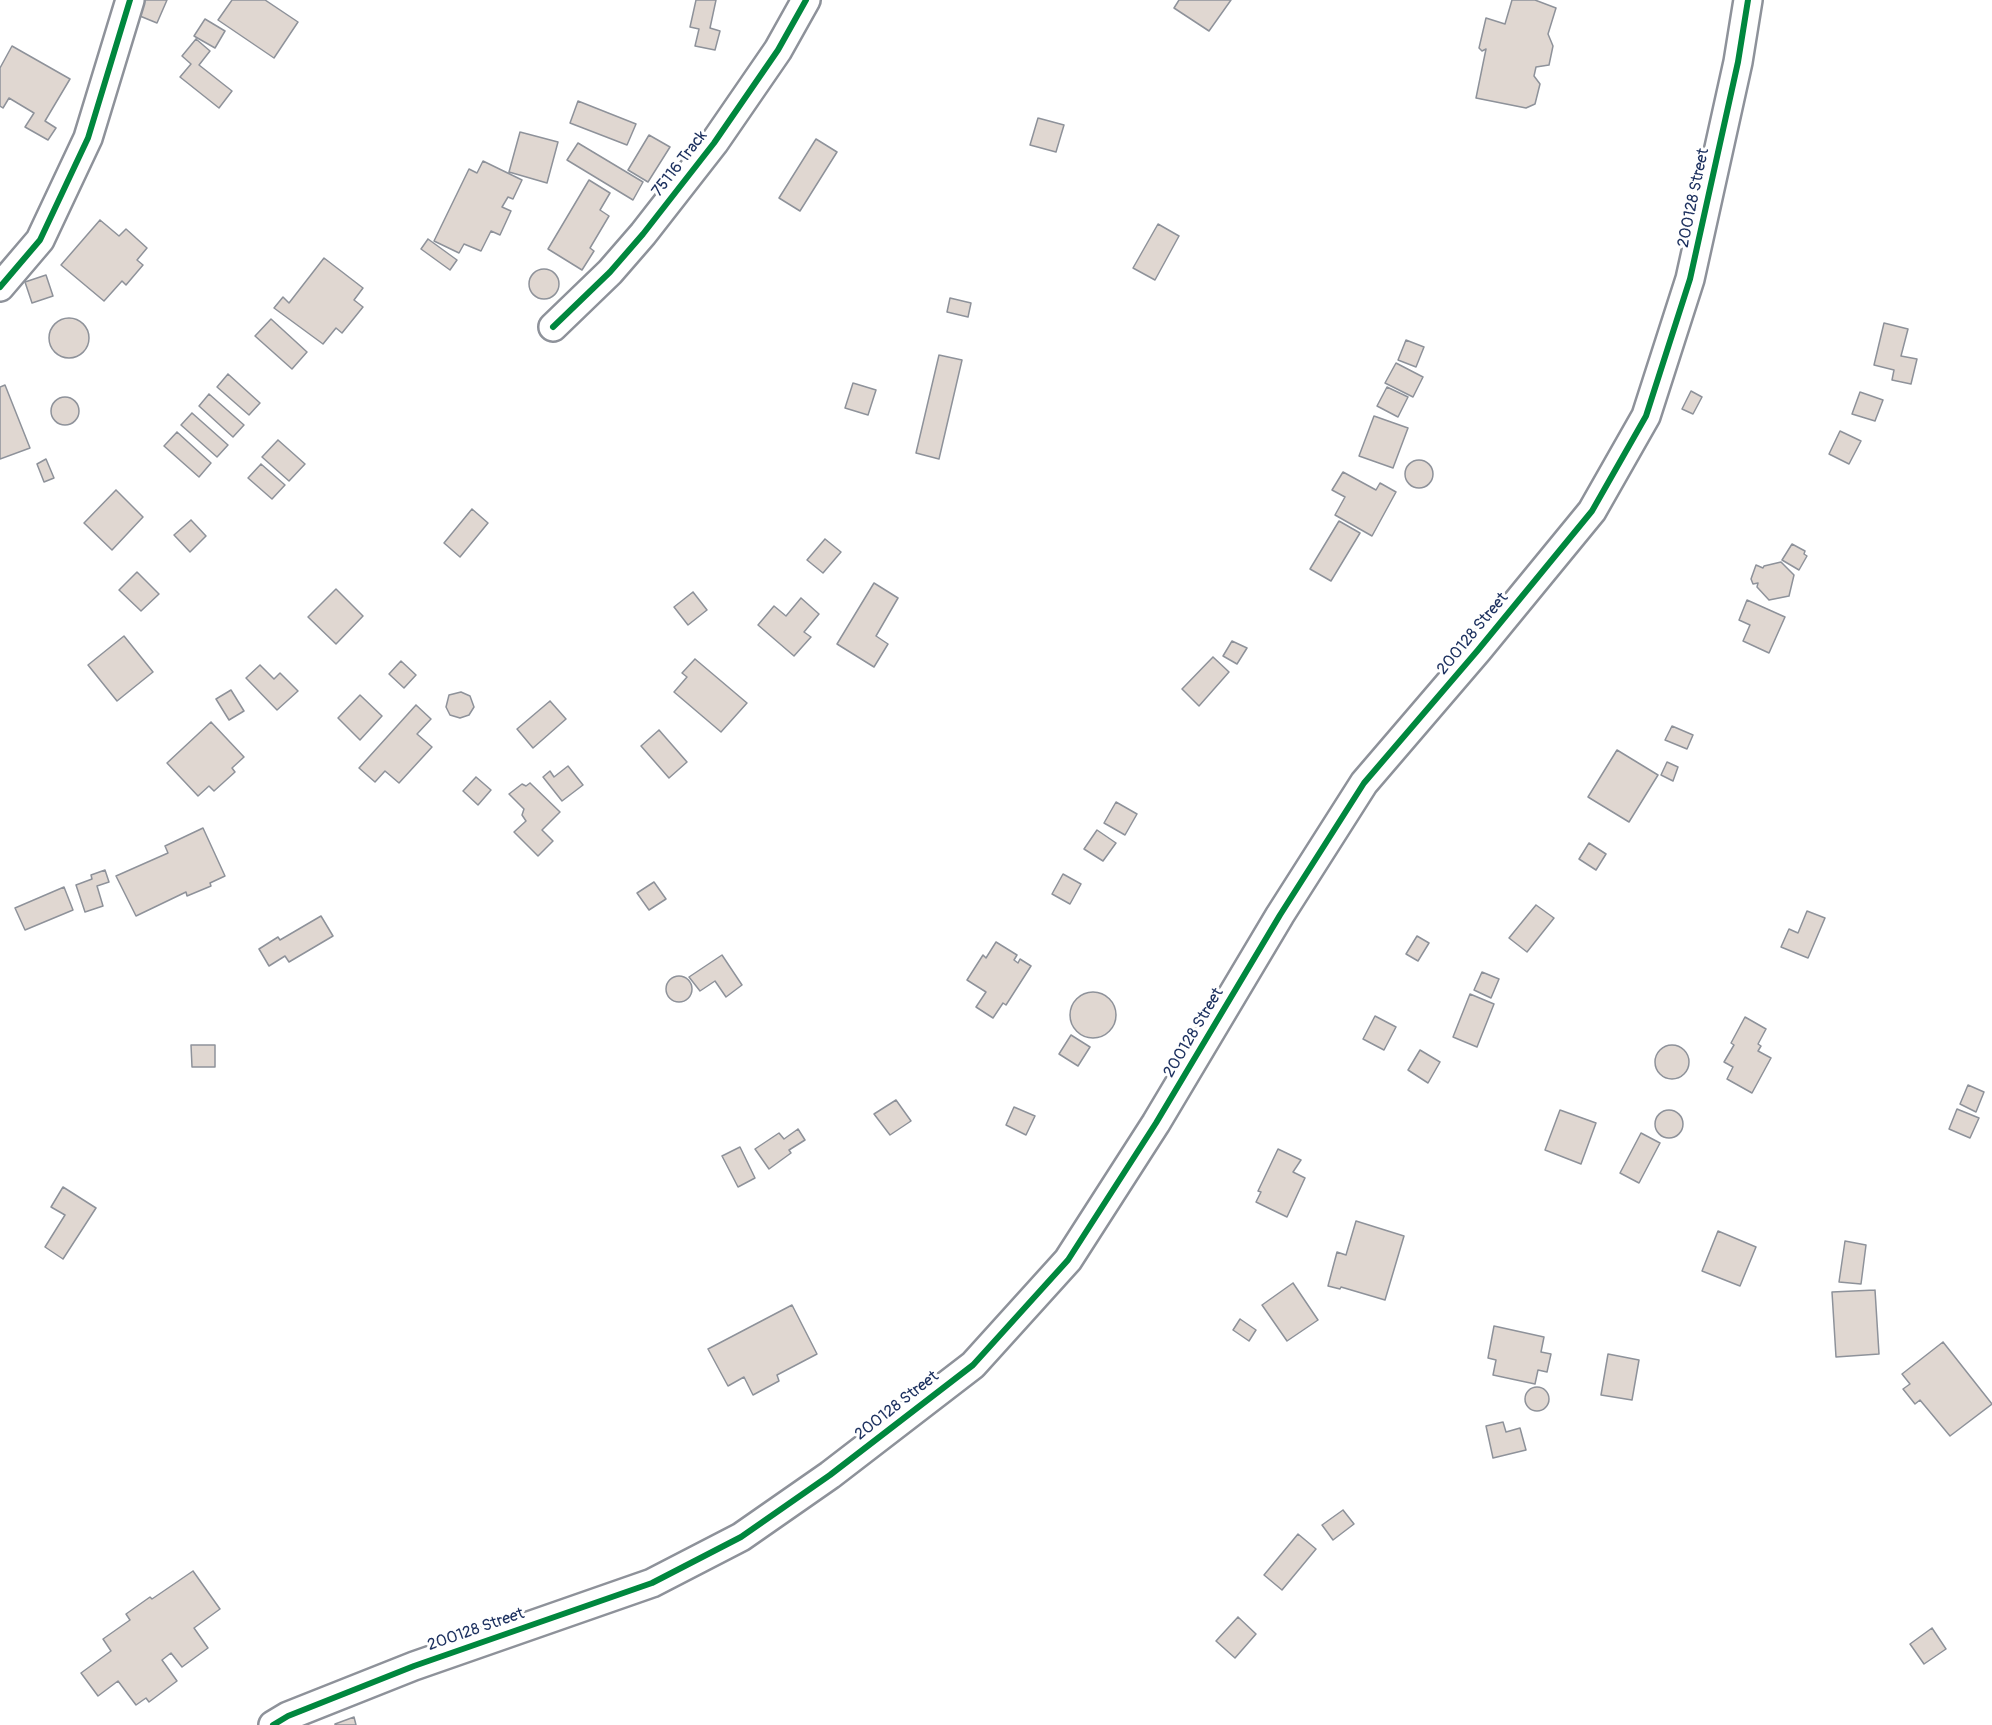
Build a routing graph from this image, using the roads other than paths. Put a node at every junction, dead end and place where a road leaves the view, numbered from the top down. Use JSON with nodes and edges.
{"nodes":[{"id":1,"x":130,"y":0,"type":"edge"},
{"id":2,"x":806,"y":0,"type":"edge"},
{"id":3,"x":1748,"y":0,"type":"edge"},
{"id":4,"x":0,"y":287,"type":"edge"},
{"id":5,"x":553,"y":327,"type":"dead end"},
{"id":6,"x":273,"y":1725,"type":"edge"}],
"edges":[{"from":1,"to":4,"type":"street"},
{"from":2,"to":5,"type":"street","name":"75116 Track"},
{"from":3,"to":6,"type":"street","name":"200128 Street"}]}
